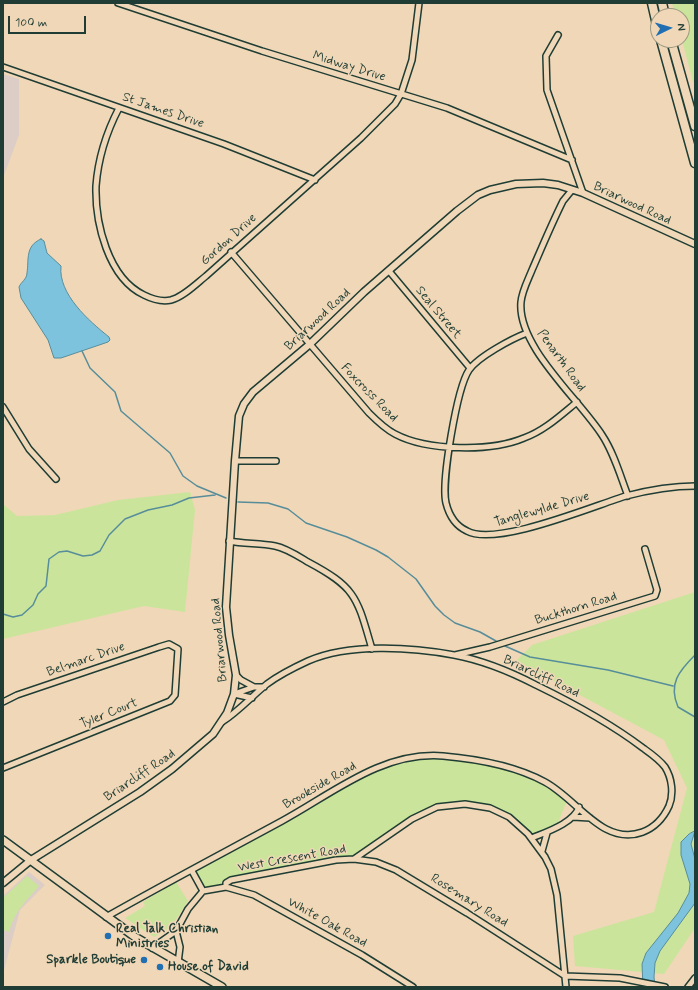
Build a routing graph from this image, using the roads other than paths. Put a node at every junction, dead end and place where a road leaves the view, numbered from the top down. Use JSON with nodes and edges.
{"nodes":[{"id":1,"x":118,"y":3,"type":"edge"},
{"id":2,"x":419,"y":3,"type":"edge"},
{"id":3,"x":558,"y":35,"type":"dead end"},
{"id":4,"x":663,"y":48,"type":"edge"},
{"id":5,"x":673,"y":48,"type":"edge"},
{"id":6,"x":3,"y":67,"type":"edge"},
{"id":7,"x":401,"y":94,"type":"junction"},
{"id":8,"x":119,"y":108,"type":"junction"},
{"id":9,"x":695,"y":126,"type":"edge"},
{"id":10,"x":572,"y":160,"type":"junction"},
{"id":11,"x":695,"y":161,"type":"edge"},
{"id":12,"x":315,"y":180,"type":"junction"},
{"id":13,"x":572,"y":190,"type":"junction"},
{"id":14,"x":583,"y":193,"type":"junction"},
{"id":15,"x":695,"y":244,"type":"edge"},
{"id":16,"x":231,"y":252,"type":"junction"},
{"id":17,"x":389,"y":271,"type":"junction"},
{"id":18,"x":527,"y":333,"type":"junction"},
{"id":19,"x":310,"y":344,"type":"junction"},
{"id":20,"x":470,"y":368,"type":"junction"},
{"id":21,"x":577,"y":402,"type":"junction"},
{"id":22,"x":3,"y":407,"type":"edge"},
{"id":23,"x":450,"y":447,"type":"junction"},
{"id":24,"x":235,"y":461,"type":"junction"},
{"id":25,"x":276,"y":461,"type":"dead end"},
{"id":26,"x":56,"y":479,"type":"dead end"},
{"id":27,"x":695,"y":486,"type":"edge"},
{"id":28,"x":628,"y":496,"type":"junction"},
{"id":29,"x":229,"y":541,"type":"junction"},
{"id":30,"x":645,"y":549,"type":"dead end"},
{"id":31,"x":176,"y":647,"type":"joint"},
{"id":32,"x":372,"y":649,"type":"junction"},
{"id":33,"x":455,"y":655,"type":"junction"},
{"id":34,"x":236,"y":675,"type":"junction"},
{"id":35,"x":254,"y":686,"type":"junction"},
{"id":36,"x":264,"y":687,"type":"junction"},
{"id":37,"x":234,"y":694,"type":"junction"},
{"id":38,"x":252,"y":698,"type":"junction"},
{"id":39,"x":3,"y":702,"type":"edge"},
{"id":40,"x":222,"y":722,"type":"junction"},
{"id":41,"x":3,"y":768,"type":"edge"},
{"id":42,"x":579,"y":807,"type":"junction"},
{"id":43,"x":574,"y":817,"type":"junction"},
{"id":44,"x":591,"y":818,"type":"junction"},
{"id":45,"x":547,"y":833,"type":"junction"},
{"id":46,"x":532,"y":838,"type":"junction"},
{"id":47,"x":3,"y":840,"type":"edge"},
{"id":48,"x":542,"y":851,"type":"junction"},
{"id":49,"x":354,"y":859,"type":"junction"},
{"id":50,"x":31,"y":860,"type":"junction"},
{"id":51,"x":192,"y":871,"type":"junction"},
{"id":52,"x":3,"y":883,"type":"edge"},
{"id":53,"x":226,"y":887,"type":"junction"},
{"id":54,"x":203,"y":891,"type":"junction"},
{"id":55,"x":106,"y":917,"type":"junction"},
{"id":56,"x":176,"y":931,"type":"junction"},
{"id":57,"x":152,"y":948,"type":"junction"},
{"id":58,"x":178,"y":963,"type":"junction"},
{"id":59,"x":565,"y":976,"type":"junction"},
{"id":60,"x":695,"y":978,"type":"edge"},
{"id":61,"x":221,"y":987,"type":"edge"},
{"id":62,"x":413,"y":987,"type":"edge"},
{"id":63,"x":566,"y":987,"type":"edge"},
{"id":64,"x":665,"y":987,"type":"edge"},
{"id":65,"x":688,"y":987,"type":"edge"}],
"edges":[{"from":1,"to":7,"type":"street","name":"Midway Drive"},
{"from":2,"to":7,"type":"street","name":"Gordon Drive"},
{"from":3,"to":10,"type":"street"},
{"from":4,"to":11,"type":"main road"},
{"from":5,"to":9,"type":"main road"},
{"from":6,"to":8,"type":"street","name":"St James Drive"},
{"from":7,"to":10,"type":"street","name":"Midway Drive"},
{"from":7,"to":12,"type":"street","name":"Gordon Drive"},
{"from":8,"to":12,"type":"street","name":"St James Drive"},
{"from":8,"to":16,"type":"street","name":"Gordon Drive"},
{"from":10,"to":14,"type":"street"},
{"from":12,"to":16,"type":"street","name":"Gordon Drive"},
{"from":13,"to":14,"type":"street","name":"Briarwood Road"},
{"from":13,"to":17,"type":"street","name":"Briarwood Road"},
{"from":13,"to":18,"type":"street","name":"Penarth Road"},
{"from":14,"to":15,"type":"street","name":"Briarwood Road"},
{"from":16,"to":19,"type":"street","name":"Foxcross Road"},
{"from":17,"to":19,"type":"street","name":"Briarwood Road"},
{"from":17,"to":20,"type":"street","name":"Seal Street"},
{"from":18,"to":20,"type":"street"},
{"from":18,"to":21,"type":"street","name":"Penarth Road"},
{"from":19,"to":23,"type":"street","name":"Foxcross Road"},
{"from":19,"to":24,"type":"street","name":"Briarwood Road"},
{"from":20,"to":23,"type":"street","name":"Tanglewylde Drive"},
{"from":21,"to":23,"type":"street","name":"Foxcross Road"},
{"from":21,"to":28,"type":"street","name":"Penarth Road"},
{"from":22,"to":26,"type":"street"},
{"from":23,"to":28,"type":"street","name":"Tanglewylde Drive"},
{"from":24,"to":25,"type":"street"},
{"from":24,"to":29,"type":"street","name":"Briarwood Road"},
{"from":27,"to":28,"type":"street","name":"Tanglewylde Drive"},
{"from":29,"to":32,"type":"street"},
{"from":29,"to":34,"type":"street","name":"Briarwood Road"},
{"from":30,"to":33,"type":"street","name":"Buckthorn Road"},
{"from":31,"to":39,"type":"street","name":"Belmarc Drive"},
{"from":31,"to":41,"type":"street","name":"Tyler Court"},
{"from":32,"to":33,"type":"street","name":"Briarcliff Road"},
{"from":32,"to":36,"type":"street","name":"Briarcliff Road"},
{"from":33,"to":44,"type":"street","name":"Briarcliff Road"},
{"from":34,"to":35,"type":"street"},
{"from":34,"to":37,"type":"street","name":"Briarwood Road"},
{"from":35,"to":36,"type":"street"},
{"from":35,"to":37,"type":"street"},
{"from":36,"to":38,"type":"street","name":"Briarcliff Road"},
{"from":37,"to":38,"type":"street"},
{"from":37,"to":40,"type":"street","name":"Briarwood Road"},
{"from":38,"to":40,"type":"street","name":"Briarcliff Road"},
{"from":40,"to":50,"type":"street","name":"Briarcliff Road"},
{"from":42,"to":43,"type":"street"},
{"from":42,"to":44,"type":"street","name":"Brookside Road"},
{"from":42,"to":51,"type":"street","name":"Brookside Road"},
{"from":43,"to":44,"type":"street"},
{"from":43,"to":45,"type":"street"},
{"from":45,"to":46,"type":"street"},
{"from":45,"to":48,"type":"street"},
{"from":46,"to":48,"type":"street","name":"West Crescent Road"},
{"from":46,"to":49,"type":"street","name":"West Crescent Road"},
{"from":47,"to":50,"type":"main road"},
{"from":48,"to":59,"type":"street","name":"West Crescent Road"},
{"from":49,"to":53,"type":"street","name":"West Crescent Road"},
{"from":49,"to":59,"type":"street","name":"Rosemary Road"},
{"from":50,"to":52,"type":"street","name":"Briarcliff Road"},
{"from":50,"to":55,"type":"main road"},
{"from":51,"to":54,"type":"street"},
{"from":51,"to":55,"type":"street","name":"Brookside Road"},
{"from":53,"to":54,"type":"street","name":"West Crescent Road"},
{"from":53,"to":62,"type":"street","name":"White Oak Road"},
{"from":54,"to":56,"type":"street"},
{"from":55,"to":57,"type":"main road"},
{"from":56,"to":57,"type":"street"},
{"from":56,"to":58,"type":"street"},
{"from":57,"to":58,"type":"main road"},
{"from":58,"to":61,"type":"main road"},
{"from":59,"to":63,"type":"street","name":"West Crescent Road"},
{"from":59,"to":64,"type":"street"},
{"from":60,"to":65,"type":"street"}]}
